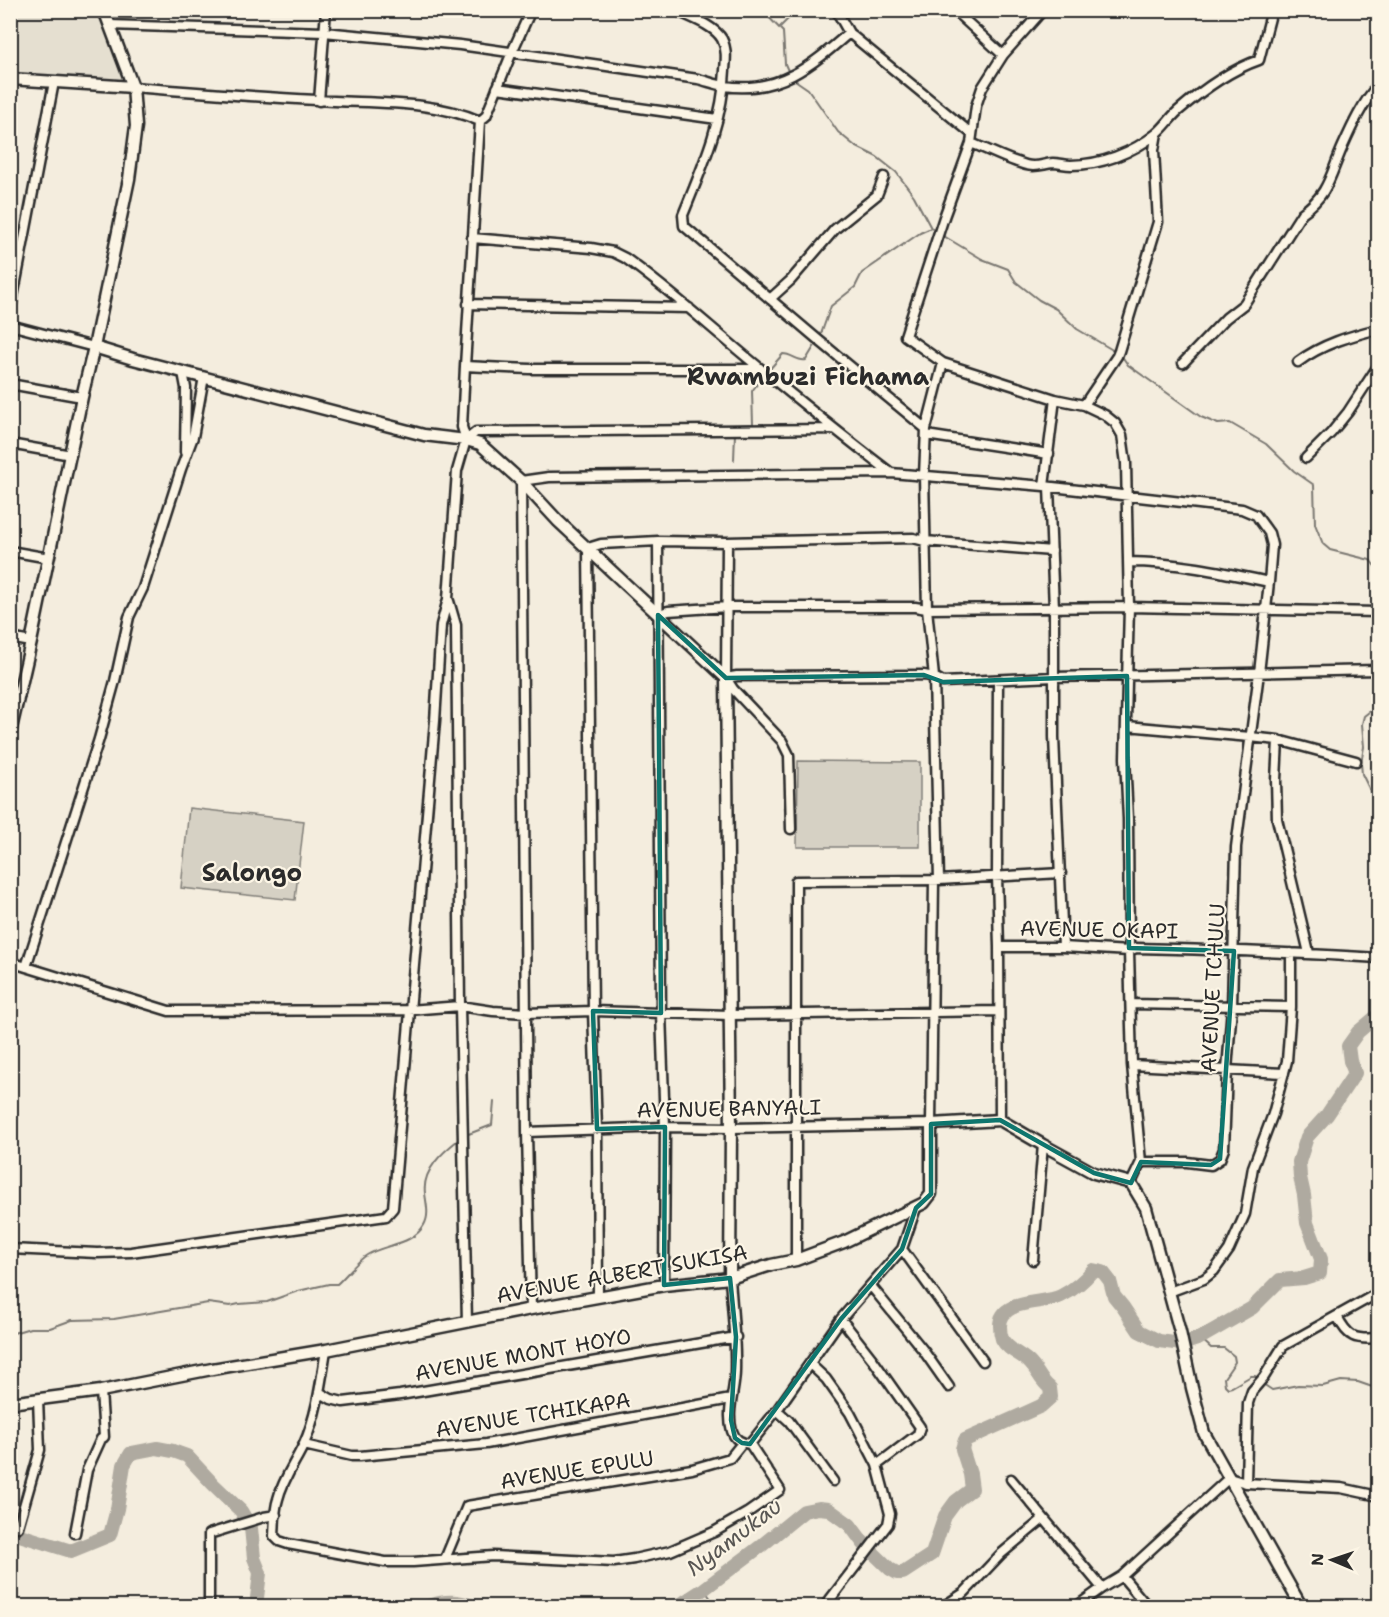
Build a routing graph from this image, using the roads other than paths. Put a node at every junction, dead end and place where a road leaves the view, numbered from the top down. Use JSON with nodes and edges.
{"nodes":[{"id":1,"x":104,"y":10,"type":"edge"},
{"id":2,"x":326,"y":10,"type":"edge"},
{"id":3,"x":531,"y":10,"type":"edge"},
{"id":4,"x":675,"y":10,"type":"edge"},
{"id":5,"x":836,"y":10,"type":"edge"},
{"id":6,"x":954,"y":10,"type":"edge"},
{"id":7,"x":1043,"y":10,"type":"edge"},
{"id":8,"x":1272,"y":10,"type":"edge"},
{"id":9,"x":109,"y":25,"type":"junction"},
{"id":10,"x":324,"y":32,"type":"junction"},
{"id":11,"x":849,"y":33,"type":"junction"},
{"id":12,"x":512,"y":52,"type":"junction"},
{"id":13,"x":1004,"y":55,"type":"junction"},
{"id":14,"x":10,"y":79,"type":"edge"},
{"id":15,"x":54,"y":82,"type":"junction"},
{"id":16,"x":724,"y":86,"type":"junction"},
{"id":17,"x":1378,"y":86,"type":"edge"},
{"id":18,"x":133,"y":87,"type":"junction"},
{"id":19,"x":497,"y":88,"type":"junction"},
{"id":20,"x":319,"y":100,"type":"junction"},
{"id":21,"x":717,"y":119,"type":"junction"},
{"id":22,"x":480,"y":121,"type":"junction"},
{"id":23,"x":1157,"y":133,"type":"junction"},
{"id":24,"x":972,"y":138,"type":"junction"},
{"id":25,"x":884,"y":177,"type":"dead end"},
{"id":26,"x":472,"y":238,"type":"junction"},
{"id":27,"x":771,"y":299,"type":"junction"},
{"id":28,"x":468,"y":304,"type":"junction"},
{"id":29,"x":688,"y":308,"type":"junction"},
{"id":30,"x":10,"y":313,"type":"edge"},
{"id":31,"x":10,"y":326,"type":"edge"},
{"id":32,"x":1378,"y":329,"type":"edge"},
{"id":33,"x":94,"y":347,"type":"junction"},
{"id":34,"x":1298,"y":362,"type":"dead end"},
{"id":35,"x":943,"y":363,"type":"junction"},
{"id":36,"x":1183,"y":363,"type":"dead end"},
{"id":37,"x":465,"y":366,"type":"junction"},
{"id":38,"x":1378,"y":366,"type":"edge"},
{"id":39,"x":183,"y":372,"type":"junction"},
{"id":40,"x":764,"y":372,"type":"junction"},
{"id":41,"x":204,"y":377,"type":"junction"},
{"id":42,"x":10,"y":384,"type":"edge"},
{"id":43,"x":82,"y":397,"type":"junction"},
{"id":44,"x":1055,"y":399,"type":"junction"},
{"id":45,"x":1084,"y":405,"type":"junction"},
{"id":46,"x":834,"y":429,"type":"junction"},
{"id":47,"x":926,"y":432,"type":"junction"},
{"id":48,"x":466,"y":440,"type":"junction"},
{"id":49,"x":10,"y":444,"type":"edge"},
{"id":50,"x":1049,"y":454,"type":"junction"},
{"id":51,"x":70,"y":456,"type":"junction"},
{"id":52,"x":1306,"y":458,"type":"dead end"},
{"id":53,"x":185,"y":459,"type":"junction"},
{"id":54,"x":891,"y":473,"type":"junction"},
{"id":55,"x":924,"y":476,"type":"junction"},
{"id":56,"x":521,"y":481,"type":"junction"},
{"id":57,"x":1046,"y":487,"type":"junction"},
{"id":58,"x":1127,"y":495,"type":"junction"},
{"id":59,"x":658,"y":541,"type":"junction"},
{"id":60,"x":925,"y":541,"type":"junction"},
{"id":61,"x":727,"y":542,"type":"junction"},
{"id":62,"x":588,"y":548,"type":"junction"},
{"id":63,"x":10,"y":551,"type":"edge"},
{"id":64,"x":1052,"y":551,"type":"junction"},
{"id":65,"x":49,"y":558,"type":"junction"},
{"id":66,"x":1128,"y":562,"type":"junction"},
{"id":67,"x":1269,"y":582,"type":"junction"},
{"id":68,"x":448,"y":599,"type":"junction"},
{"id":69,"x":727,"y":607,"type":"junction"},
{"id":70,"x":1129,"y":607,"type":"junction"},
{"id":71,"x":1054,"y":608,"type":"junction"},
{"id":72,"x":927,"y":609,"type":"junction"},
{"id":73,"x":1266,"y":611,"type":"junction"},
{"id":74,"x":1376,"y":612,"type":"edge"},
{"id":75,"x":658,"y":615,"type":"junction"},
{"id":76,"x":10,"y":638,"type":"edge"},
{"id":77,"x":31,"y":642,"type":"junction"},
{"id":78,"x":1378,"y":670,"type":"edge"},
{"id":79,"x":1258,"y":673,"type":"junction"},
{"id":80,"x":1127,"y":676,"type":"junction"},
{"id":81,"x":934,"y":677,"type":"junction"},
{"id":82,"x":1054,"y":677,"type":"junction"},
{"id":83,"x":726,"y":678,"type":"junction"},
{"id":84,"x":998,"y":680,"type":"junction"},
{"id":85,"x":1127,"y":726,"type":"junction"},
{"id":86,"x":10,"y":733,"type":"edge"},
{"id":87,"x":1250,"y":737,"type":"junction"},
{"id":88,"x":1278,"y":740,"type":"junction"},
{"id":89,"x":1356,"y":761,"type":"dead end"},
{"id":90,"x":791,"y":829,"type":"dead end"},
{"id":91,"x":1061,"y":873,"type":"junction"},
{"id":92,"x":997,"y":876,"type":"junction"},
{"id":93,"x":936,"y":880,"type":"junction"},
{"id":94,"x":999,"y":947,"type":"junction"},
{"id":95,"x":1063,"y":947,"type":"junction"},
{"id":96,"x":1129,"y":951,"type":"junction"},
{"id":97,"x":1234,"y":951,"type":"junction"},
{"id":98,"x":1291,"y":952,"type":"junction"},
{"id":99,"x":1309,"y":953,"type":"junction"},
{"id":100,"x":1378,"y":958,"type":"edge"},
{"id":101,"x":10,"y":962,"type":"edge"},
{"id":102,"x":26,"y":967,"type":"junction"},
{"id":103,"x":1131,"y":1004,"type":"junction"},
{"id":104,"x":460,"y":1006,"type":"junction"},
{"id":105,"x":1232,"y":1006,"type":"junction"},
{"id":106,"x":1291,"y":1007,"type":"junction"},
{"id":107,"x":409,"y":1010,"type":"junction"},
{"id":108,"x":593,"y":1011,"type":"junction"},
{"id":109,"x":999,"y":1011,"type":"junction"},
{"id":110,"x":932,"y":1012,"type":"junction"},
{"id":111,"x":526,"y":1013,"type":"junction"},
{"id":112,"x":661,"y":1013,"type":"junction"},
{"id":113,"x":797,"y":1014,"type":"junction"},
{"id":114,"x":730,"y":1015,"type":"junction"},
{"id":115,"x":1132,"y":1065,"type":"junction"},
{"id":116,"x":1227,"y":1070,"type":"junction"},
{"id":117,"x":1284,"y":1073,"type":"junction"},
{"id":118,"x":1000,"y":1120,"type":"junction"},
{"id":119,"x":931,"y":1124,"type":"junction"},
{"id":120,"x":665,"y":1126,"type":"junction"},
{"id":121,"x":797,"y":1126,"type":"junction"},
{"id":122,"x":731,"y":1128,"type":"junction"},
{"id":123,"x":597,"y":1129,"type":"junction"},
{"id":124,"x":527,"y":1132,"type":"junction"},
{"id":125,"x":1043,"y":1145,"type":"junction"},
{"id":126,"x":1141,"y":1162,"type":"junction"},
{"id":127,"x":1131,"y":1183,"type":"junction"},
{"id":128,"x":916,"y":1208,"type":"junction"},
{"id":129,"x":10,"y":1249,"type":"edge"},
{"id":130,"x":902,"y":1250,"type":"junction"},
{"id":131,"x":796,"y":1260,"type":"junction"},
{"id":132,"x":1033,"y":1260,"type":"dead end"},
{"id":133,"x":730,"y":1278,"type":"junction"},
{"id":134,"x":664,"y":1285,"type":"junction"},
{"id":135,"x":871,"y":1286,"type":"junction"},
{"id":136,"x":1169,"y":1292,"type":"junction"},
{"id":137,"x":1378,"y":1293,"type":"edge"},
{"id":138,"x":598,"y":1297,"type":"junction"},
{"id":139,"x":531,"y":1309,"type":"junction"},
{"id":140,"x":1337,"y":1316,"type":"junction"},
{"id":141,"x":841,"y":1319,"type":"junction"},
{"id":142,"x":467,"y":1322,"type":"junction"},
{"id":143,"x":736,"y":1337,"type":"junction"},
{"id":144,"x":1378,"y":1338,"type":"edge"},
{"id":145,"x":326,"y":1350,"type":"junction"},
{"id":146,"x":983,"y":1361,"type":"dead end"},
{"id":147,"x":810,"y":1364,"type":"junction"},
{"id":148,"x":949,"y":1387,"type":"dead end"},
{"id":149,"x":101,"y":1391,"type":"junction"},
{"id":150,"x":319,"y":1392,"type":"junction"},
{"id":151,"x":38,"y":1399,"type":"junction"},
{"id":152,"x":731,"y":1399,"type":"junction"},
{"id":153,"x":10,"y":1403,"type":"edge"},
{"id":154,"x":777,"y":1410,"type":"junction"},
{"id":155,"x":746,"y":1443,"type":"junction"},
{"id":156,"x":304,"y":1445,"type":"junction"},
{"id":157,"x":877,"y":1465,"type":"junction"},
{"id":158,"x":1229,"y":1478,"type":"junction"},
{"id":159,"x":1011,"y":1479,"type":"dead end"},
{"id":160,"x":833,"y":1481,"type":"dead end"},
{"id":161,"x":1246,"y":1483,"type":"junction"},
{"id":162,"x":1378,"y":1496,"type":"edge"},
{"id":163,"x":276,"y":1515,"type":"junction"},
{"id":164,"x":1042,"y":1519,"type":"junction"},
{"id":165,"x":18,"y":1527,"type":"dead end"},
{"id":166,"x":75,"y":1533,"type":"dead end"},
{"id":167,"x":445,"y":1559,"type":"junction"},
{"id":168,"x":1122,"y":1576,"type":"junction"},
{"id":169,"x":1102,"y":1588,"type":"junction"},
{"id":170,"x":209,"y":1606,"type":"edge"},
{"id":171,"x":825,"y":1606,"type":"edge"},
{"id":172,"x":945,"y":1606,"type":"edge"},
{"id":173,"x":1077,"y":1606,"type":"edge"},
{"id":174,"x":1147,"y":1606,"type":"edge"},
{"id":175,"x":1300,"y":1606,"type":"edge"}],
"edges":[{"from":1,"to":9,"type":"street"},
{"from":2,"to":10,"type":"street"},
{"from":3,"to":12,"type":"street"},
{"from":4,"to":16,"type":"street"},
{"from":5,"to":11,"type":"street"},
{"from":6,"to":13,"type":"street"},
{"from":7,"to":13,"type":"street"},
{"from":8,"to":23,"type":"street"},
{"from":9,"to":10,"type":"street"},
{"from":9,"to":18,"type":"street"},
{"from":10,"to":12,"type":"street"},
{"from":10,"to":20,"type":"street"},
{"from":11,"to":16,"type":"street"},
{"from":11,"to":24,"type":"street"},
{"from":12,"to":16,"type":"street"},
{"from":12,"to":19,"type":"street"},
{"from":13,"to":24,"type":"street"},
{"from":14,"to":15,"type":"street"},
{"from":15,"to":18,"type":"street"},
{"from":15,"to":30,"type":"street"},
{"from":16,"to":21,"type":"street"},
{"from":17,"to":36,"type":"street"},
{"from":18,"to":20,"type":"street"},
{"from":18,"to":33,"type":"street"},
{"from":19,"to":21,"type":"street"},
{"from":19,"to":22,"type":"street"},
{"from":20,"to":22,"type":"street"},
{"from":21,"to":27,"type":"street"},
{"from":22,"to":26,"type":"street"},
{"from":23,"to":24,"type":"street"},
{"from":23,"to":45,"type":"street"},
{"from":24,"to":35,"type":"street"},
{"from":25,"to":27,"type":"street"},
{"from":26,"to":28,"type":"street"},
{"from":26,"to":29,"type":"street"},
{"from":27,"to":47,"type":"street"},
{"from":28,"to":29,"type":"street"},
{"from":28,"to":37,"type":"street"},
{"from":29,"to":40,"type":"street"},
{"from":31,"to":33,"type":"street"},
{"from":32,"to":34,"type":"street"},
{"from":33,"to":39,"type":"street"},
{"from":33,"to":43,"type":"street"},
{"from":35,"to":44,"type":"street"},
{"from":35,"to":47,"type":"street"},
{"from":37,"to":40,"type":"street"},
{"from":37,"to":48,"type":"street"},
{"from":38,"to":52,"type":"street"},
{"from":39,"to":41,"type":"street"},
{"from":39,"to":53,"type":"street"},
{"from":40,"to":46,"type":"street"},
{"from":41,"to":48,"type":"street"},
{"from":41,"to":53,"type":"street"},
{"from":42,"to":43,"type":"street"},
{"from":43,"to":51,"type":"street"},
{"from":44,"to":45,"type":"street"},
{"from":44,"to":50,"type":"street"},
{"from":45,"to":58,"type":"street"},
{"from":46,"to":48,"type":"street"},
{"from":46,"to":54,"type":"street"},
{"from":47,"to":50,"type":"street"},
{"from":47,"to":55,"type":"street"},
{"from":48,"to":56,"type":"street"},
{"from":48,"to":68,"type":"street"},
{"from":49,"to":51,"type":"street"},
{"from":50,"to":57,"type":"street"},
{"from":51,"to":65,"type":"street"},
{"from":53,"to":102,"type":"street"},
{"from":54,"to":55,"type":"street"},
{"from":54,"to":56,"type":"street"},
{"from":55,"to":57,"type":"street"},
{"from":55,"to":60,"type":"street"},
{"from":56,"to":62,"type":"street"},
{"from":56,"to":111,"type":"street"},
{"from":57,"to":58,"type":"street"},
{"from":57,"to":64,"type":"street"},
{"from":58,"to":66,"type":"street"},
{"from":58,"to":67,"type":"street","name":"AVENUE TCHULU"},
{"from":59,"to":61,"type":"street"},
{"from":59,"to":62,"type":"street"},
{"from":59,"to":75,"type":"street"},
{"from":60,"to":61,"type":"street"},
{"from":60,"to":64,"type":"street"},
{"from":60,"to":72,"type":"street"},
{"from":61,"to":69,"type":"street"},
{"from":62,"to":75,"type":"street"},
{"from":62,"to":108,"type":"street"},
{"from":63,"to":65,"type":"street"},
{"from":64,"to":71,"type":"street"},
{"from":65,"to":77,"type":"street"},
{"from":66,"to":67,"type":"street"},
{"from":66,"to":70,"type":"street"},
{"from":67,"to":73,"type":"street","name":"AVENUE TCHULU"},
{"from":68,"to":104,"type":"street"},
{"from":68,"to":107,"type":"street"},
{"from":69,"to":72,"type":"street"},
{"from":69,"to":75,"type":"street"},
{"from":69,"to":83,"type":"street"},
{"from":70,"to":71,"type":"street"},
{"from":70,"to":73,"type":"street"},
{"from":70,"to":80,"type":"street"},
{"from":71,"to":72,"type":"street"},
{"from":71,"to":82,"type":"street"},
{"from":72,"to":81,"type":"street"},
{"from":73,"to":74,"type":"street"},
{"from":73,"to":79,"type":"street","name":"AVENUE TCHULU"},
{"from":75,"to":83,"type":"street"},
{"from":75,"to":112,"type":"street"},
{"from":76,"to":77,"type":"street"},
{"from":77,"to":86,"type":"street"},
{"from":78,"to":79,"type":"street"},
{"from":79,"to":80,"type":"street"},
{"from":79,"to":87,"type":"street","name":"AVENUE TCHULU"},
{"from":80,"to":82,"type":"street"},
{"from":80,"to":85,"type":"street"},
{"from":81,"to":83,"type":"street"},
{"from":81,"to":84,"type":"street"},
{"from":81,"to":93,"type":"street"},
{"from":82,"to":84,"type":"street"},
{"from":82,"to":91,"type":"street"},
{"from":83,"to":90,"type":"street"},
{"from":83,"to":114,"type":"street"},
{"from":84,"to":92,"type":"street"},
{"from":85,"to":87,"type":"street"},
{"from":85,"to":96,"type":"street"},
{"from":87,"to":88,"type":"street"},
{"from":87,"to":97,"type":"street","name":"AVENUE TCHULU"},
{"from":88,"to":89,"type":"street"},
{"from":88,"to":99,"type":"street"},
{"from":91,"to":92,"type":"street"},
{"from":91,"to":95,"type":"street"},
{"from":92,"to":93,"type":"street"},
{"from":92,"to":94,"type":"street"},
{"from":93,"to":110,"type":"street"},
{"from":93,"to":113,"type":"street"},
{"from":94,"to":95,"type":"street","name":"AVENUE OKAPI"},
{"from":94,"to":109,"type":"street"},
{"from":95,"to":96,"type":"street","name":"AVENUE OKAPI"},
{"from":96,"to":97,"type":"street","name":"AVENUE OKAPI"},
{"from":96,"to":103,"type":"street"},
{"from":97,"to":98,"type":"street","name":"AVENUE OKAPI"},
{"from":97,"to":105,"type":"street","name":"AVENUE TCHULU"},
{"from":98,"to":99,"type":"street","name":"AVENUE OKAPI"},
{"from":98,"to":106,"type":"street"},
{"from":99,"to":100,"type":"street","name":"AVENUE OKAPI"},
{"from":101,"to":102,"type":"street"},
{"from":102,"to":107,"type":"street"},
{"from":103,"to":105,"type":"street"},
{"from":103,"to":115,"type":"street"},
{"from":104,"to":107,"type":"street"},
{"from":104,"to":111,"type":"street"},
{"from":104,"to":142,"type":"street"},
{"from":105,"to":106,"type":"street"},
{"from":105,"to":116,"type":"street","name":"AVENUE TCHULU"},
{"from":106,"to":117,"type":"street"},
{"from":107,"to":129,"type":"street"},
{"from":108,"to":111,"type":"street"},
{"from":108,"to":112,"type":"street"},
{"from":108,"to":123,"type":"street"},
{"from":109,"to":110,"type":"street"},
{"from":109,"to":118,"type":"street"},
{"from":110,"to":113,"type":"street"},
{"from":110,"to":119,"type":"street"},
{"from":111,"to":124,"type":"street"},
{"from":112,"to":114,"type":"street"},
{"from":112,"to":120,"type":"street"},
{"from":113,"to":114,"type":"street"},
{"from":113,"to":121,"type":"street"},
{"from":114,"to":122,"type":"street"},
{"from":115,"to":116,"type":"street"},
{"from":115,"to":126,"type":"street"},
{"from":116,"to":117,"type":"street"},
{"from":116,"to":126,"type":"street","name":"AVENUE TCHULU"},
{"from":117,"to":136,"type":"street"},
{"from":118,"to":119,"type":"street"},
{"from":118,"to":125,"type":"street"},
{"from":119,"to":121,"type":"street","name":"AVENUE BANYALI"},
{"from":119,"to":128,"type":"street"},
{"from":120,"to":122,"type":"street","name":"AVENUE BANYALI"},
{"from":120,"to":123,"type":"street","name":"AVENUE BANYALI"},
{"from":120,"to":134,"type":"street"},
{"from":121,"to":122,"type":"street","name":"AVENUE BANYALI"},
{"from":121,"to":131,"type":"street"},
{"from":122,"to":133,"type":"street"},
{"from":123,"to":124,"type":"street","name":"AVENUE BANYALI"},
{"from":123,"to":138,"type":"street"},
{"from":124,"to":139,"type":"street"},
{"from":125,"to":127,"type":"street"},
{"from":125,"to":132,"type":"street"},
{"from":126,"to":127,"type":"street"},
{"from":127,"to":136,"type":"street"},
{"from":128,"to":130,"type":"street"},
{"from":128,"to":131,"type":"street","name":"AVENUE ALBERT SUKISA"},
{"from":130,"to":135,"type":"street","name":"AVENUE EPULU"},
{"from":130,"to":146,"type":"street"},
{"from":131,"to":133,"type":"street","name":"AVENUE ALBERT SUKISA"},
{"from":133,"to":134,"type":"street","name":"AVENUE ALBERT SUKISA"},
{"from":133,"to":143,"type":"street"},
{"from":134,"to":138,"type":"street","name":"AVENUE ALBERT SUKISA"},
{"from":135,"to":141,"type":"street","name":"AVENUE EPULU"},
{"from":135,"to":148,"type":"street"},
{"from":136,"to":158,"type":"street"},
{"from":137,"to":140,"type":"street"},
{"from":138,"to":139,"type":"street","name":"AVENUE ALBERT SUKISA"},
{"from":139,"to":142,"type":"street","name":"AVENUE ALBERT SUKISA"},
{"from":140,"to":144,"type":"street"},
{"from":140,"to":161,"type":"street"},
{"from":141,"to":147,"type":"street","name":"AVENUE EPULU"},
{"from":141,"to":157,"type":"street"},
{"from":142,"to":145,"type":"street","name":"AVENUE ALBERT SUKISA"},
{"from":143,"to":150,"type":"street","name":"AVENUE MONT HOYO"},
{"from":143,"to":152,"type":"street"},
{"from":145,"to":149,"type":"street","name":"AVENUE ALBERT SUKISA"},
{"from":145,"to":150,"type":"street"},
{"from":147,"to":154,"type":"street","name":"AVENUE EPULU"},
{"from":147,"to":157,"type":"street"},
{"from":149,"to":151,"type":"street","name":"AVENUE ALBERT SUKISA"},
{"from":149,"to":166,"type":"street"},
{"from":150,"to":156,"type":"street"},
{"from":151,"to":153,"type":"street","name":"AVENUE ALBERT SUKISA"},
{"from":151,"to":165,"type":"street"},
{"from":152,"to":155,"type":"street"},
{"from":152,"to":156,"type":"street","name":"AVENUE TCHIKAPA"},
{"from":154,"to":155,"type":"street","name":"AVENUE EPULU"},
{"from":154,"to":160,"type":"street"},
{"from":155,"to":167,"type":"street","name":"AVENUE EPULU"},
{"from":155,"to":167,"type":"street"},
{"from":156,"to":163,"type":"street"},
{"from":157,"to":171,"type":"street"},
{"from":158,"to":161,"type":"street"},
{"from":158,"to":168,"type":"street"},
{"from":158,"to":175,"type":"street"},
{"from":159,"to":164,"type":"street"},
{"from":161,"to":162,"type":"street"},
{"from":163,"to":167,"type":"street"},
{"from":163,"to":170,"type":"street"},
{"from":164,"to":169,"type":"street"},
{"from":164,"to":172,"type":"street"},
{"from":168,"to":169,"type":"street"},
{"from":168,"to":174,"type":"street"},
{"from":169,"to":173,"type":"street"}]}
